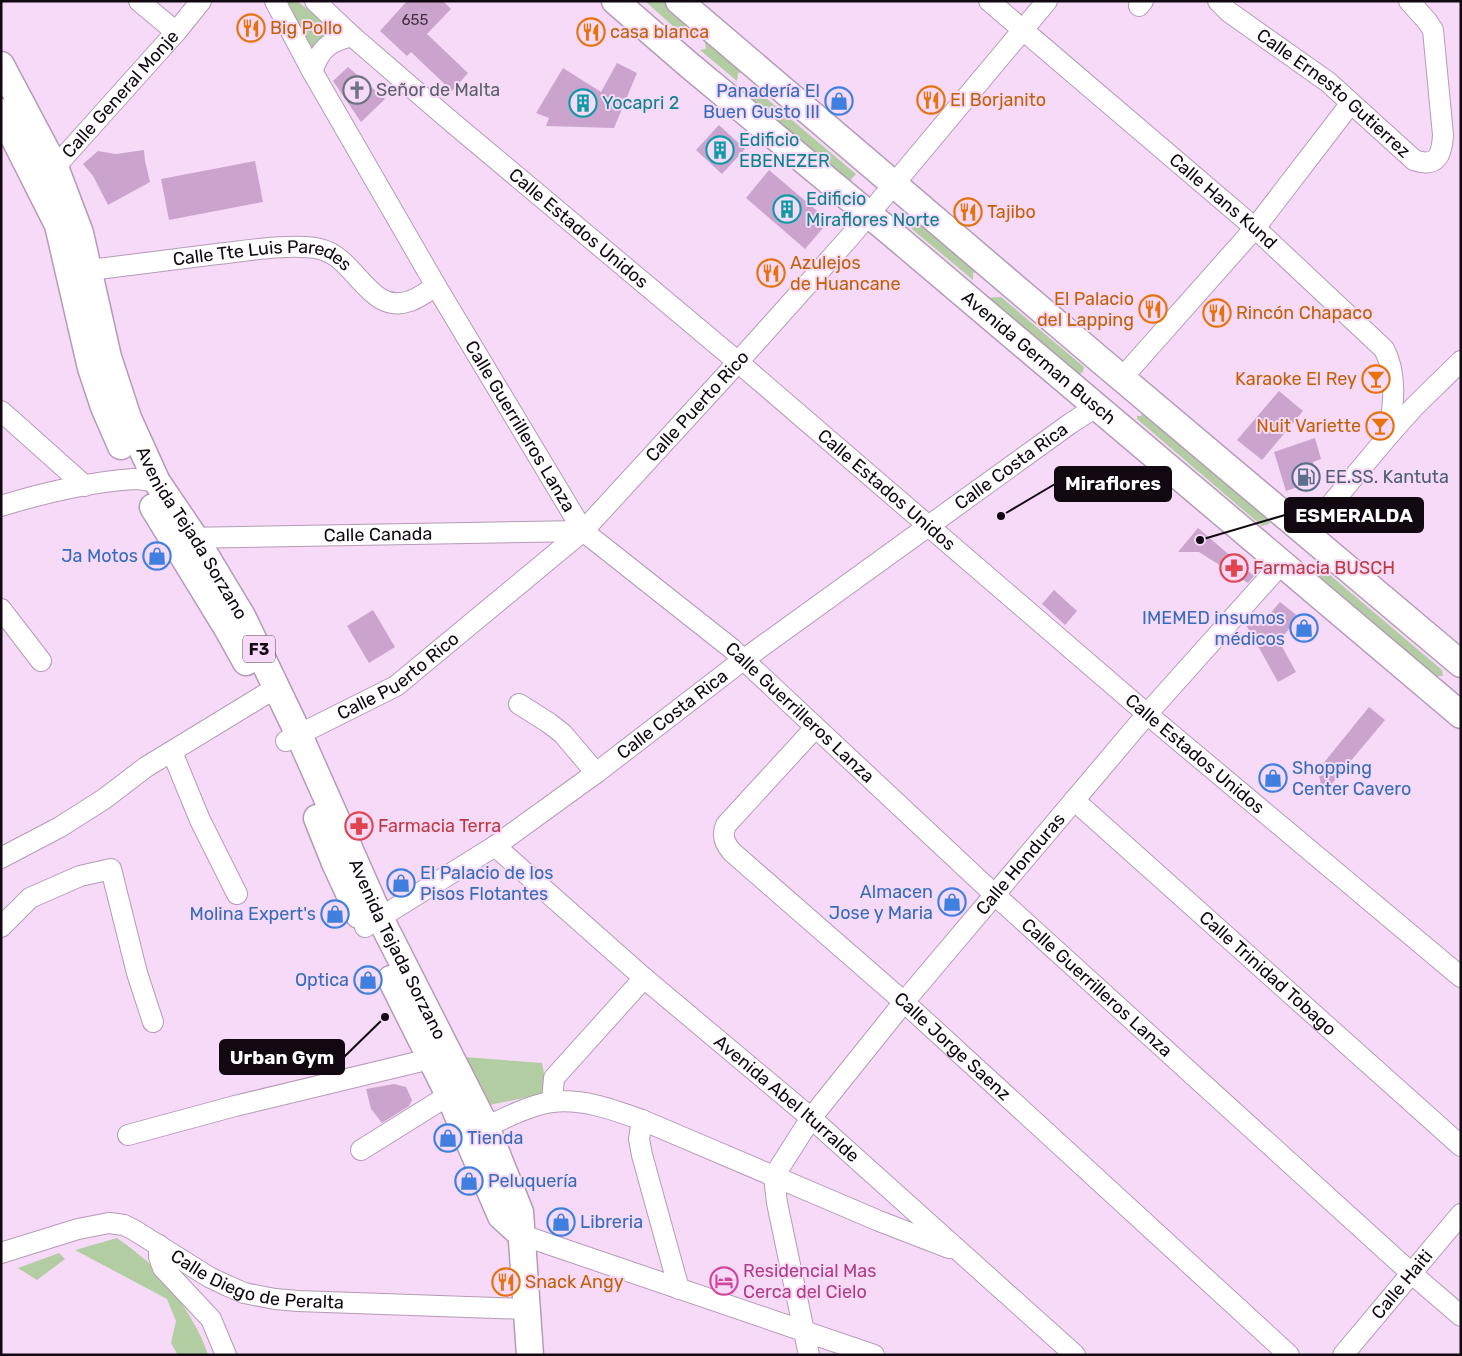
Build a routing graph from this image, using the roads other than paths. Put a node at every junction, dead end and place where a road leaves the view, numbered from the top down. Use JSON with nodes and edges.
{"nodes":[{"id":1,"x":139,"y":1,"type":"edge"},
{"id":2,"x":201,"y":1,"type":"edge"},
{"id":3,"x":276,"y":1,"type":"edge"},
{"id":4,"x":315,"y":1,"type":"edge"},
{"id":5,"x":615,"y":1,"type":"edge"},
{"id":6,"x":679,"y":1,"type":"edge"},
{"id":7,"x":989,"y":1,"type":"edge"},
{"id":8,"x":1047,"y":1,"type":"edge"},
{"id":9,"x":1218,"y":1,"type":"edge"},
{"id":10,"x":1409,"y":1,"type":"edge"},
{"id":11,"x":1024,"y":30,"type":"junction"},
{"id":12,"x":176,"y":32,"type":"junction"},
{"id":13,"x":352,"y":36,"type":"junction"},
{"id":14,"x":1,"y":65,"type":"edge"},
{"id":15,"x":312,"y":71,"type":"junction"},
{"id":16,"x":1352,"y":103,"type":"junction"},
{"id":17,"x":1,"y":112,"type":"edge"},
{"id":18,"x":47,"y":176,"type":"junction"},
{"id":19,"x":894,"y":184,"type":"junction"},
{"id":20,"x":869,"y":214,"type":"junction"},
{"id":21,"x":1255,"y":228,"type":"junction"},
{"id":22,"x":79,"y":272,"type":"junction"},
{"id":23,"x":436,"y":286,"type":"junction"},
{"id":24,"x":1461,"y":361,"type":"edge"},
{"id":25,"x":738,"y":362,"type":"junction"},
{"id":26,"x":1122,"y":378,"type":"junction"},
{"id":27,"x":1096,"y":407,"type":"junction"},
{"id":28,"x":1,"y":411,"type":"edge"},
{"id":29,"x":1388,"y":435,"type":"junction"},
{"id":30,"x":146,"y":481,"type":"junction"},
{"id":31,"x":85,"y":486,"type":"junction"},
{"id":32,"x":1,"y":506,"type":"edge"},
{"id":33,"x":928,"y":525,"type":"junction"},
{"id":34,"x":583,"y":531,"type":"junction"},
{"id":35,"x":1306,"y":534,"type":"junction"},
{"id":36,"x":184,"y":538,"type":"junction"},
{"id":37,"x":1282,"y":563,"type":"junction"},
{"id":38,"x":1,"y":609,"type":"edge"},
{"id":39,"x":744,"y":660,"type":"junction"},
{"id":40,"x":40,"y":661,"type":"dead end"},
{"id":41,"x":1461,"y":664,"type":"edge"},
{"id":42,"x":271,"y":692,"type":"junction"},
{"id":43,"x":519,"y":704,"type":"dead end"},
{"id":44,"x":1459,"y":709,"type":"edge"},
{"id":45,"x":1148,"y":714,"type":"junction"},
{"id":46,"x":815,"y":728,"type":"junction"},
{"id":47,"x":293,"y":738,"type":"junction"},
{"id":48,"x":172,"y":752,"type":"junction"},
{"id":49,"x":596,"y":773,"type":"junction"},
{"id":50,"x":1074,"y":800,"type":"junction"},
{"id":51,"x":495,"y":846,"type":"junction"},
{"id":52,"x":1,"y":858,"type":"edge"},
{"id":53,"x":237,"y":894,"type":"dead end"},
{"id":54,"x":995,"y":895,"type":"junction"},
{"id":55,"x":372,"y":922,"type":"junction"},
{"id":56,"x":1,"y":927,"type":"edge"},
{"id":57,"x":1461,"y":977,"type":"edge"},
{"id":58,"x":644,"y":978,"type":"junction"},
{"id":59,"x":904,"y":1002,"type":"junction"},
{"id":60,"x":153,"y":1022,"type":"dead end"},
{"id":61,"x":430,"y":1059,"type":"junction"},
{"id":62,"x":449,"y":1095,"type":"junction"},
{"id":63,"x":552,"y":1102,"type":"junction"},
{"id":64,"x":811,"y":1118,"type":"junction"},
{"id":65,"x":642,"y":1120,"type":"junction"},
{"id":66,"x":476,"y":1131,"type":"junction"},
{"id":67,"x":128,"y":1135,"type":"dead end"},
{"id":68,"x":1461,"y":1146,"type":"edge"},
{"id":69,"x":361,"y":1150,"type":"dead end"},
{"id":70,"x":774,"y":1176,"type":"junction"},
{"id":71,"x":1461,"y":1214,"type":"edge"},
{"id":72,"x":522,"y":1234,"type":"junction"},
{"id":73,"x":160,"y":1245,"type":"junction"},
{"id":74,"x":960,"y":1252,"type":"junction"},
{"id":75,"x":1,"y":1253,"type":"edge"},
{"id":76,"x":1411,"y":1273,"type":"junction"},
{"id":77,"x":679,"y":1289,"type":"junction"},
{"id":78,"x":527,"y":1309,"type":"junction"},
{"id":79,"x":1461,"y":1316,"type":"edge"},
{"id":80,"x":803,"y":1330,"type":"junction"},
{"id":81,"x":226,"y":1355,"type":"edge"},
{"id":82,"x":530,"y":1355,"type":"edge"},
{"id":83,"x":809,"y":1355,"type":"edge"},
{"id":84,"x":874,"y":1355,"type":"edge"},
{"id":85,"x":1076,"y":1355,"type":"edge"},
{"id":86,"x":1289,"y":1355,"type":"edge"},
{"id":87,"x":1344,"y":1355,"type":"edge"}],
"edges":[{"from":1,"to":12,"type":"street"},
{"from":2,"to":12,"type":"street","name":"Calle General Monje"},
{"from":3,"to":15,"type":"street","name":"Calle Guerrilleros Lanza"},
{"from":4,"to":13,"type":"street","name":"Calle Estados Unidos"},
{"from":5,"to":20,"type":"main road","name":"Avenida German Busch"},
{"from":6,"to":19,"type":"main road"},
{"from":7,"to":11,"type":"street","name":"Calle Hans Kund"},
{"from":8,"to":11,"type":"street","name":"Calle Puerto Rico"},
{"from":9,"to":16,"type":"street","name":"Calle Ernesto Gutierrez"},
{"from":10,"to":16,"type":"street","name":"Calle Ernesto Gutierrez"},
{"from":11,"to":19,"type":"street","name":"Calle Puerto Rico"},
{"from":11,"to":21,"type":"street","name":"Calle Hans Kund"},
{"from":12,"to":18,"type":"street","name":"Calle General Monje"},
{"from":13,"to":15,"type":"street"},
{"from":13,"to":25,"type":"street","name":"Calle Estados Unidos"},
{"from":14,"to":18,"type":"main road","name":"Avenida Tejada Sorzano","number":"F3"},
{"from":15,"to":23,"type":"street","name":"Calle Guerrilleros Lanza"},
{"from":16,"to":21,"type":"street"},
{"from":17,"to":18,"type":"main road","name":"Avenida Tejada Sorzano","number":"F3"},
{"from":18,"to":22,"type":"main road","name":"Avenida Tejada Sorzano","number":"F3"},
{"from":19,"to":20,"type":"street","name":"Calle Puerto Rico"},
{"from":19,"to":26,"type":"main road"},
{"from":20,"to":25,"type":"street","name":"Calle Puerto Rico"},
{"from":20,"to":27,"type":"main road","name":"Avenida German Busch"},
{"from":21,"to":26,"type":"street"},
{"from":21,"to":29,"type":"street","name":"Calle Hans Kund"},
{"from":22,"to":23,"type":"street","name":"Calle Tte Luis Paredes"},
{"from":22,"to":30,"type":"main road","name":"Avenida Tejada Sorzano","number":"F3"},
{"from":23,"to":34,"type":"street","name":"Calle Guerrilleros Lanza"},
{"from":24,"to":29,"type":"street"},
{"from":25,"to":33,"type":"street","name":"Calle Estados Unidos"},
{"from":25,"to":34,"type":"street","name":"Calle Puerto Rico"},
{"from":26,"to":27,"type":"main road"},
{"from":26,"to":35,"type":"main road"},
{"from":27,"to":33,"type":"street","name":"Calle Costa Rica"},
{"from":27,"to":37,"type":"main road","name":"Avenida German Busch"},
{"from":28,"to":31,"type":"street"},
{"from":29,"to":35,"type":"street"},
{"from":30,"to":31,"type":"street"},
{"from":30,"to":36,"type":"main road","name":"Avenida Tejada Sorzano","number":"F3"},
{"from":31,"to":32,"type":"street"},
{"from":33,"to":39,"type":"street","name":"Calle Costa Rica"},
{"from":33,"to":45,"type":"street","name":"Calle Estados Unidos"},
{"from":34,"to":36,"type":"street","name":"Calle Canada"},
{"from":34,"to":39,"type":"street","name":"Calle Guerrilleros Lanza"},
{"from":34,"to":47,"type":"street","name":"Calle Puerto Rico"},
{"from":35,"to":37,"type":"main road"},
{"from":35,"to":41,"type":"main road"},
{"from":36,"to":42,"type":"main road","name":"Avenida Tejada Sorzano","number":"F3"},
{"from":37,"to":44,"type":"main road","name":"Avenida German Busch"},
{"from":37,"to":45,"type":"street","name":"Calle Honduras"},
{"from":38,"to":40,"type":"street"},
{"from":39,"to":46,"type":"street","name":"Calle Guerrilleros Lanza"},
{"from":39,"to":49,"type":"street","name":"Calle Costa Rica"},
{"from":42,"to":47,"type":"main road","name":"Avenida Tejada Sorzano","number":"F3"},
{"from":42,"to":48,"type":"street"},
{"from":43,"to":49,"type":"street"},
{"from":45,"to":50,"type":"street","name":"Calle Honduras"},
{"from":45,"to":57,"type":"street","name":"Calle Estados Unidos"},
{"from":46,"to":54,"type":"street","name":"Calle Guerrilleros Lanza"},
{"from":46,"to":59,"type":"street","name":"Calle Jorge Saenz"},
{"from":47,"to":55,"type":"main road","name":"Avenida Tejada Sorzano","number":"F3"},
{"from":48,"to":52,"type":"street"},
{"from":48,"to":53,"type":"street"},
{"from":49,"to":51,"type":"street","name":"Calle Costa Rica"},
{"from":50,"to":54,"type":"street","name":"Calle Honduras"},
{"from":50,"to":68,"type":"street","name":"Calle Trinidad Tobago"},
{"from":51,"to":55,"type":"street","name":"Calle Costa Rica"},
{"from":51,"to":58,"type":"street","name":"Avenida Abel Iturralde"},
{"from":54,"to":59,"type":"street","name":"Calle Honduras"},
{"from":54,"to":76,"type":"street","name":"Calle Guerrilleros Lanza"},
{"from":55,"to":61,"type":"main road","name":"Avenida Tejada Sorzano","number":"F3"},
{"from":55,"to":66,"type":"main road","name":"Avenida Tejada Sorzano","number":"F3"},
{"from":56,"to":60,"type":"street"},
{"from":58,"to":63,"type":"street"},
{"from":58,"to":64,"type":"street","name":"Avenida Abel Iturralde"},
{"from":59,"to":64,"type":"street","name":"Calle Honduras"},
{"from":59,"to":86,"type":"street","name":"Calle Jorge Saenz"},
{"from":61,"to":62,"type":"main road","name":"Avenida Tejada Sorzano","number":"F3"},
{"from":61,"to":67,"type":"street"},
{"from":62,"to":66,"type":"main road","name":"Avenida Tejada Sorzano","number":"F3"},
{"from":62,"to":69,"type":"street"},
{"from":63,"to":65,"type":"street"},
{"from":63,"to":66,"type":"street"},
{"from":64,"to":70,"type":"street","name":"Calle Honduras"},
{"from":64,"to":74,"type":"street","name":"Avenida Abel Iturralde"},
{"from":65,"to":70,"type":"street"},
{"from":65,"to":77,"type":"street"},
{"from":66,"to":72,"type":"main road","name":"Avenida Tejada Sorzano","number":"F3"},
{"from":70,"to":74,"type":"street"},
{"from":70,"to":80,"type":"street"},
{"from":71,"to":76,"type":"street","name":"Calle Haiti"},
{"from":72,"to":77,"type":"street"},
{"from":72,"to":78,"type":"main road"},
{"from":73,"to":75,"type":"street","name":"Calle Diego de Peralta"},
{"from":73,"to":78,"type":"street","name":"Calle Diego de Peralta"},
{"from":73,"to":81,"type":"street"},
{"from":74,"to":85,"type":"street","name":"Avenida Abel Iturralde"},
{"from":76,"to":79,"type":"street","name":"Calle Guerrilleros Lanza"},
{"from":76,"to":87,"type":"street","name":"Calle Haiti"},
{"from":77,"to":80,"type":"street"},
{"from":78,"to":82,"type":"main road"},
{"from":80,"to":83,"type":"street"},
{"from":80,"to":84,"type":"street"}]}
